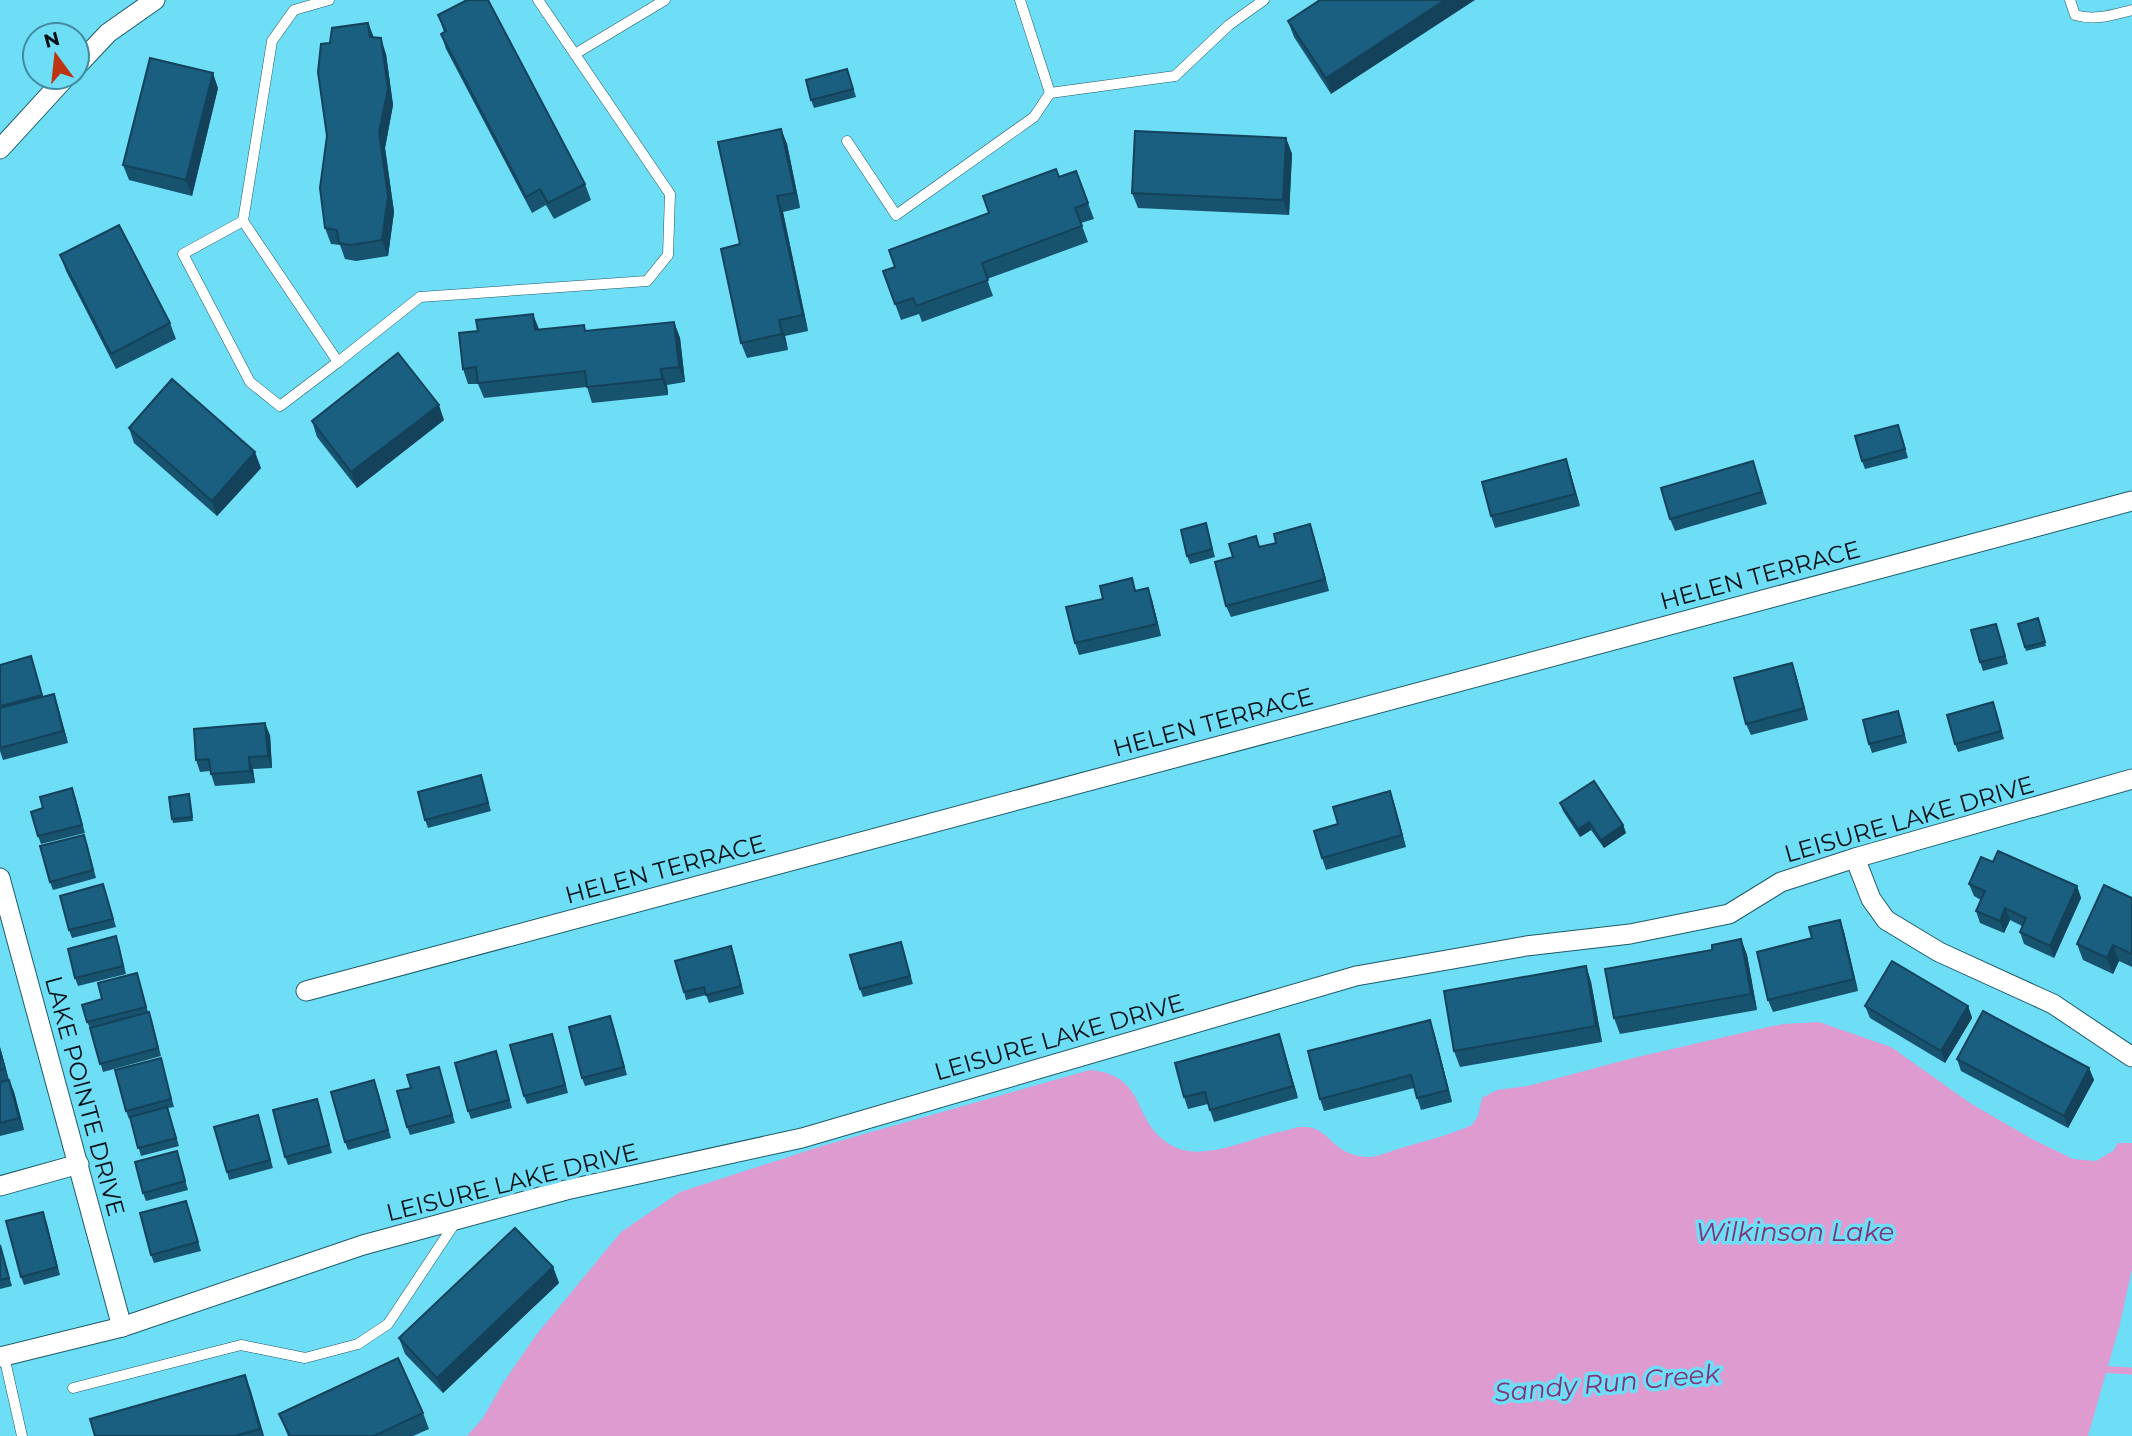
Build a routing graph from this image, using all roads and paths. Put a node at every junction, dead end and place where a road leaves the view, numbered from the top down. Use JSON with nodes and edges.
{"nodes":[{"id":1,"x":155,"y":0,"type":"edge"},
{"id":2,"x":329,"y":0,"type":"edge"},
{"id":3,"x":538,"y":0,"type":"edge"},
{"id":4,"x":665,"y":0,"type":"edge"},
{"id":5,"x":1020,"y":0,"type":"edge"},
{"id":6,"x":1264,"y":0,"type":"edge"},
{"id":7,"x":2070,"y":0,"type":"edge"},
{"id":8,"x":2132,"y":10,"type":"edge"},
{"id":9,"x":91,"y":51,"type":"edge"},
{"id":10,"x":575,"y":54,"type":"junction"},
{"id":11,"x":53,"y":91,"type":"edge"},
{"id":12,"x":1050,"y":93,"type":"junction"},
{"id":13,"x":847,"y":141,"type":"dead end"},
{"id":14,"x":0,"y":149,"type":"edge"},
{"id":15,"x":243,"y":221,"type":"junction"},
{"id":16,"x":338,"y":362,"type":"junction"},
{"id":17,"x":2132,"y":501,"type":"edge"},
{"id":18,"x":2132,"y":779,"type":"edge"},
{"id":19,"x":1855,"y":858,"type":"junction"},
{"id":20,"x":0,"y":878,"type":"edge"},
{"id":21,"x":306,"y":991,"type":"dead end"},
{"id":22,"x":2132,"y":1057,"type":"edge"},
{"id":23,"x":79,"y":1164,"type":"junction"},
{"id":24,"x":0,"y":1186,"type":"edge"},
{"id":25,"x":457,"y":1220,"type":"junction"},
{"id":26,"x":122,"y":1327,"type":"junction"},
{"id":27,"x":2,"y":1356,"type":"edge"},
{"id":28,"x":73,"y":1388,"type":"dead end"},
{"id":29,"x":22,"y":1436,"type":"edge"}],
"edges":[{"from":1,"to":9,"type":"street"},
{"from":2,"to":15,"type":"lane"},
{"from":3,"to":10,"type":"lane"},
{"from":4,"to":10,"type":"lane"},
{"from":5,"to":12,"type":"lane"},
{"from":6,"to":12,"type":"lane"},
{"from":7,"to":8,"type":"lane"},
{"from":10,"to":16,"type":"lane"},
{"from":11,"to":14,"type":"street"},
{"from":12,"to":13,"type":"lane"},
{"from":15,"to":16,"type":"lane"},
{"from":15,"to":16,"type":"lane"},
{"from":17,"to":21,"type":"street","name":"HELEN TERRACE"},
{"from":18,"to":19,"type":"street","name":"LEISURE LAKE DRIVE"},
{"from":19,"to":22,"type":"street"},
{"from":19,"to":25,"type":"street","name":"LEISURE LAKE DRIVE"},
{"from":20,"to":23,"type":"street","name":"LAKE POINTE DRIVE"},
{"from":23,"to":24,"type":"street"},
{"from":23,"to":26,"type":"street","name":"LAKE POINTE DRIVE"},
{"from":25,"to":26,"type":"street","name":"LEISURE LAKE DRIVE"},
{"from":25,"to":28,"type":"lane"},
{"from":26,"to":27,"type":"street","name":"LEISURE LAKE DRIVE"},
{"from":27,"to":29,"type":"lane"}]}
